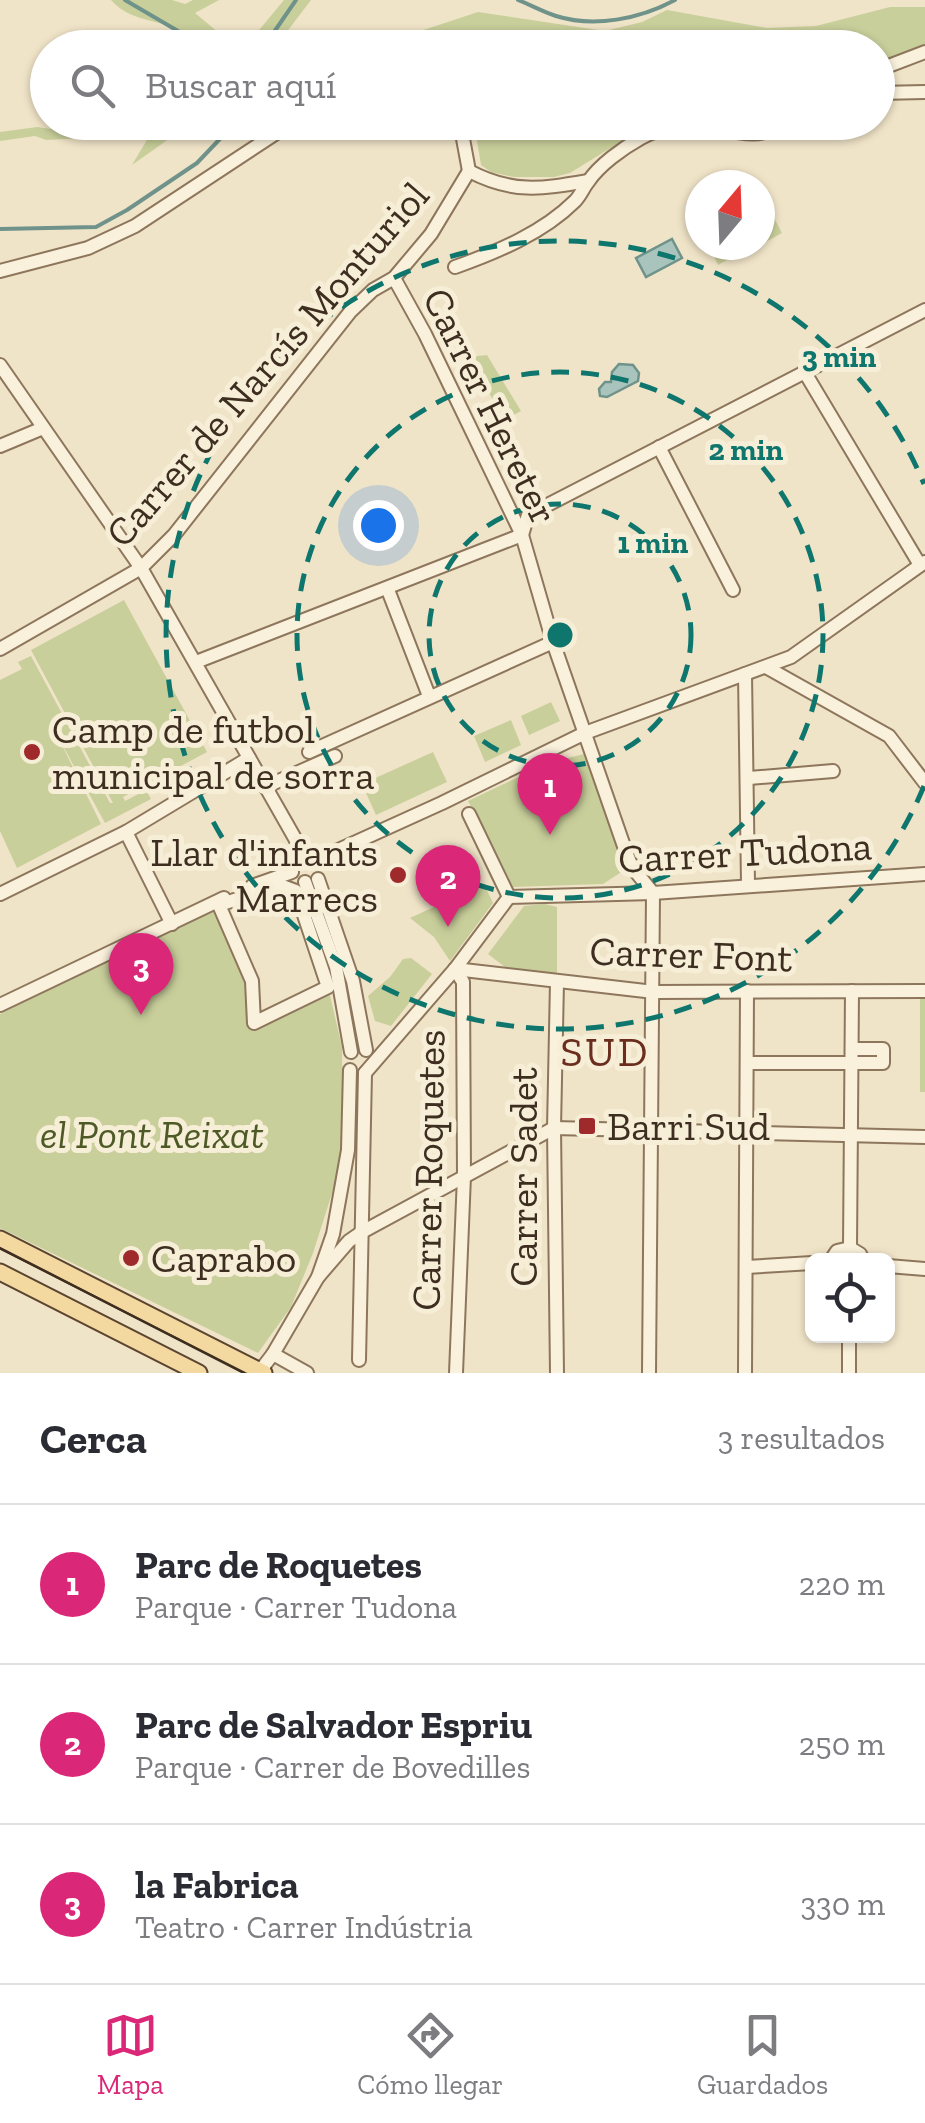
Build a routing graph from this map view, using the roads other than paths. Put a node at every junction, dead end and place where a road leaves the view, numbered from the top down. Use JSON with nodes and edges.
{"nodes":[{"id":1,"x":925,"y":52,"type":"edge"},
{"id":2,"x":895,"y":63,"type":"edge"},
{"id":3,"x":925,"y":92,"type":"edge"},
{"id":4,"x":895,"y":93,"type":"edge"},
{"id":5,"x":266,"y":140,"type":"edge"},
{"id":6,"x":464,"y":140,"type":"edge"},
{"id":7,"x":637,"y":140,"type":"edge"},
{"id":8,"x":470,"y":171,"type":"junction"},
{"id":9,"x":588,"y":181,"type":"junction"},
{"id":10,"x":455,"y":267,"type":"dead end"},
{"id":11,"x":0,"y":272,"type":"edge"},
{"id":12,"x":394,"y":278,"type":"junction"},
{"id":13,"x":925,"y":310,"type":"edge"},
{"id":14,"x":0,"y":365,"type":"edge"},
{"id":15,"x":804,"y":371,"type":"junction"},
{"id":16,"x":43,"y":428,"type":"junction"},
{"id":17,"x":0,"y":446,"type":"edge"},
{"id":18,"x":659,"y":447,"type":"junction"},
{"id":19,"x":522,"y":535,"type":"junction"},
{"id":20,"x":923,"y":564,"type":"edge"},
{"id":21,"x":141,"y":568,"type":"junction"},
{"id":22,"x":388,"y":590,"type":"junction"},
{"id":23,"x":733,"y":590,"type":"dead end"},
{"id":24,"x":553,"y":642,"type":"junction"},
{"id":25,"x":0,"y":649,"type":"edge"},
{"id":26,"x":196,"y":662,"type":"junction"},
{"id":27,"x":766,"y":667,"type":"junction"},
{"id":28,"x":745,"y":674,"type":"junction"},
{"id":29,"x":429,"y":696,"type":"junction"},
{"id":30,"x":585,"y":733,"type":"junction"},
{"id":31,"x":309,"y":752,"type":"dead end"},
{"id":32,"x":336,"y":756,"type":"dead end"},
{"id":33,"x":249,"y":758,"type":"junction"},
{"id":34,"x":833,"y":771,"type":"dead end"},
{"id":35,"x":749,"y":778,"type":"junction"},
{"id":36,"x":925,"y":783,"type":"edge"},
{"id":37,"x":265,"y":786,"type":"junction"},
{"id":38,"x":469,"y":814,"type":"dead end"},
{"id":39,"x":126,"y":832,"type":"junction"},
{"id":40,"x":301,"y":849,"type":"junction"},
{"id":41,"x":323,"y":857,"type":"junction"},
{"id":42,"x":292,"y":872,"type":"junction"},
{"id":43,"x":925,"y":874,"type":"edge"},
{"id":44,"x":311,"y":881,"type":"junction"},
{"id":45,"x":748,"y":884,"type":"junction"},
{"id":46,"x":653,"y":893,"type":"junction"},
{"id":47,"x":0,"y":894,"type":"edge"},
{"id":48,"x":508,"y":897,"type":"junction"},
{"id":49,"x":219,"y":905,"type":"joint"},
{"id":50,"x":172,"y":924,"type":"junction"},
{"id":51,"x":455,"y":970,"type":"junction"},
{"id":52,"x":557,"y":982,"type":"junction"},
{"id":53,"x":747,"y":991,"type":"junction"},
{"id":54,"x":852,"y":991,"type":"junction"},
{"id":55,"x":921,"y":991,"type":"edge"},
{"id":56,"x":654,"y":992,"type":"junction"},
{"id":57,"x":0,"y":1005,"type":"edge"},
{"id":58,"x":358,"y":1051,"type":"junction"},
{"id":59,"x":852,"y":1056,"type":"junction"},
{"id":60,"x":747,"y":1062,"type":"junction"},
{"id":61,"x":369,"y":1068,"type":"junction"},
{"id":62,"x":350,"y":1070,"type":"junction"},
{"id":63,"x":554,"y":1128,"type":"junction"},
{"id":64,"x":651,"y":1130,"type":"junction"},
{"id":65,"x":747,"y":1133,"type":"junction"},
{"id":66,"x":852,"y":1135,"type":"junction"},
{"id":67,"x":925,"y":1137,"type":"edge"},
{"id":68,"x":464,"y":1176,"type":"junction"},
{"id":69,"x":362,"y":1232,"type":"junction"},
{"id":70,"x":0,"y":1239,"type":"edge"},
{"id":71,"x":850,"y":1248,"type":"junction"},
{"id":72,"x":836,"y":1253,"type":"edge"},
{"id":73,"x":858,"y":1253,"type":"edge"},
{"id":74,"x":805,"y":1264,"type":"edge"},
{"id":75,"x":746,"y":1266,"type":"junction"},
{"id":76,"x":895,"y":1267,"type":"edge"},
{"id":77,"x":925,"y":1269,"type":"edge"},
{"id":78,"x":0,"y":1272,"type":"edge"},
{"id":79,"x":318,"y":1277,"type":"junction"},
{"id":80,"x":849,"y":1343,"type":"edge"},
{"id":81,"x":274,"y":1354,"type":"junction"},
{"id":82,"x":359,"y":1360,"type":"dead end"},
{"id":83,"x":262,"y":1372,"type":"edge"},
{"id":84,"x":199,"y":1373,"type":"edge"},
{"id":85,"x":307,"y":1373,"type":"edge"},
{"id":86,"x":456,"y":1373,"type":"edge"},
{"id":87,"x":556,"y":1373,"type":"edge"},
{"id":88,"x":649,"y":1373,"type":"edge"},
{"id":89,"x":745,"y":1373,"type":"edge"},
{"id":90,"x":849,"y":1373,"type":"edge"}],
"edges":[{"from":1,"to":2,"type":"street"},
{"from":3,"to":4,"type":"street"},
{"from":5,"to":11,"type":"street"},
{"from":6,"to":8,"type":"street"},
{"from":7,"to":9,"type":"street"},
{"from":8,"to":9,"type":"street"},
{"from":8,"to":12,"type":"street","name":"Carrer de Narcís Monturiol"},
{"from":9,"to":10,"type":"street"},
{"from":12,"to":19,"type":"street","name":"Carrer Hereter"},
{"from":12,"to":21,"type":"street","name":"Carrer de Narcís Monturiol"},
{"from":13,"to":15,"type":"street"},
{"from":14,"to":16,"type":"street"},
{"from":15,"to":18,"type":"street"},
{"from":15,"to":20,"type":"street"},
{"from":16,"to":17,"type":"street"},
{"from":16,"to":21,"type":"street"},
{"from":18,"to":19,"type":"street"},
{"from":18,"to":23,"type":"street"},
{"from":19,"to":22,"type":"street"},
{"from":19,"to":24,"type":"street","name":"Carrer Hereter"},
{"from":20,"to":27,"type":"street"},
{"from":21,"to":25,"type":"street","name":"Carrer de Narcís Monturiol"},
{"from":21,"to":26,"type":"street"},
{"from":22,"to":26,"type":"street"},
{"from":22,"to":29,"type":"street"},
{"from":24,"to":29,"type":"street"},
{"from":24,"to":30,"type":"street","name":"Carrer Hereter"},
{"from":26,"to":33,"type":"street"},
{"from":27,"to":28,"type":"street"},
{"from":27,"to":36,"type":"street"},
{"from":28,"to":30,"type":"street"},
{"from":28,"to":35,"type":"street"},
{"from":29,"to":31,"type":"street"},
{"from":30,"to":41,"type":"street"},
{"from":30,"to":46,"type":"street","name":"Carrer Hereter"},
{"from":32,"to":37,"type":"street"},
{"from":33,"to":37,"type":"street"},
{"from":33,"to":39,"type":"street"},
{"from":34,"to":35,"type":"street"},
{"from":35,"to":45,"type":"street"},
{"from":37,"to":40,"type":"street"},
{"from":38,"to":48,"type":"street"},
{"from":39,"to":47,"type":"street"},
{"from":39,"to":50,"type":"street"},
{"from":40,"to":41,"type":"street"},
{"from":40,"to":42,"type":"street"},
{"from":41,"to":44,"type":"street"},
{"from":42,"to":44,"type":"street"},
{"from":42,"to":50,"type":"street"},
{"from":43,"to":45,"type":"street","name":"Carrer Tudona"},
{"from":44,"to":58,"type":"street"},
{"from":45,"to":46,"type":"street","name":"Carrer Tudona"},
{"from":46,"to":48,"type":"street","name":"Carrer Tudona"},
{"from":46,"to":56,"type":"street"},
{"from":48,"to":51,"type":"street"},
{"from":49,"to":49,"type":"street"},
{"from":50,"to":57,"type":"street"},
{"from":51,"to":52,"type":"street","name":"Carrer Font"},
{"from":51,"to":61,"type":"street"},
{"from":51,"to":68,"type":"street","name":"Carrer Roquetes"},
{"from":52,"to":56,"type":"street","name":"Carrer Font"},
{"from":52,"to":63,"type":"street","name":"Carrer Sadet"},
{"from":53,"to":54,"type":"street","name":"Carrer Font"},
{"from":53,"to":56,"type":"street","name":"Carrer Font"},
{"from":53,"to":60,"type":"street"},
{"from":54,"to":55,"type":"street","name":"Carrer Font"},
{"from":54,"to":59,"type":"street"},
{"from":56,"to":64,"type":"street"},
{"from":58,"to":61,"type":"street"},
{"from":58,"to":62,"type":"street"},
{"from":59,"to":60,"type":"street"},
{"from":59,"to":66,"type":"street"},
{"from":60,"to":65,"type":"street"},
{"from":61,"to":62,"type":"street"},
{"from":61,"to":69,"type":"street"},
{"from":62,"to":79,"type":"street"},
{"from":63,"to":64,"type":"street"},
{"from":63,"to":68,"type":"street"},
{"from":63,"to":87,"type":"street","name":"Carrer Sadet"},
{"from":64,"to":65,"type":"street"},
{"from":64,"to":88,"type":"street"},
{"from":65,"to":66,"type":"street"},
{"from":65,"to":75,"type":"street"},
{"from":66,"to":67,"type":"street"},
{"from":66,"to":71,"type":"street"},
{"from":68,"to":69,"type":"street"},
{"from":68,"to":86,"type":"street","name":"Carrer Roquetes"},
{"from":69,"to":79,"type":"street"},
{"from":69,"to":82,"type":"street"},
{"from":70,"to":83,"type":"main road"},
{"from":71,"to":72,"type":"street"},
{"from":71,"to":73,"type":"street"},
{"from":74,"to":75,"type":"street"},
{"from":75,"to":89,"type":"street"},
{"from":76,"to":77,"type":"street"},
{"from":78,"to":84,"type":"main road"},
{"from":79,"to":81,"type":"street"},
{"from":80,"to":90,"type":"street"},
{"from":81,"to":83,"type":"street"},
{"from":81,"to":85,"type":"street"}]}
